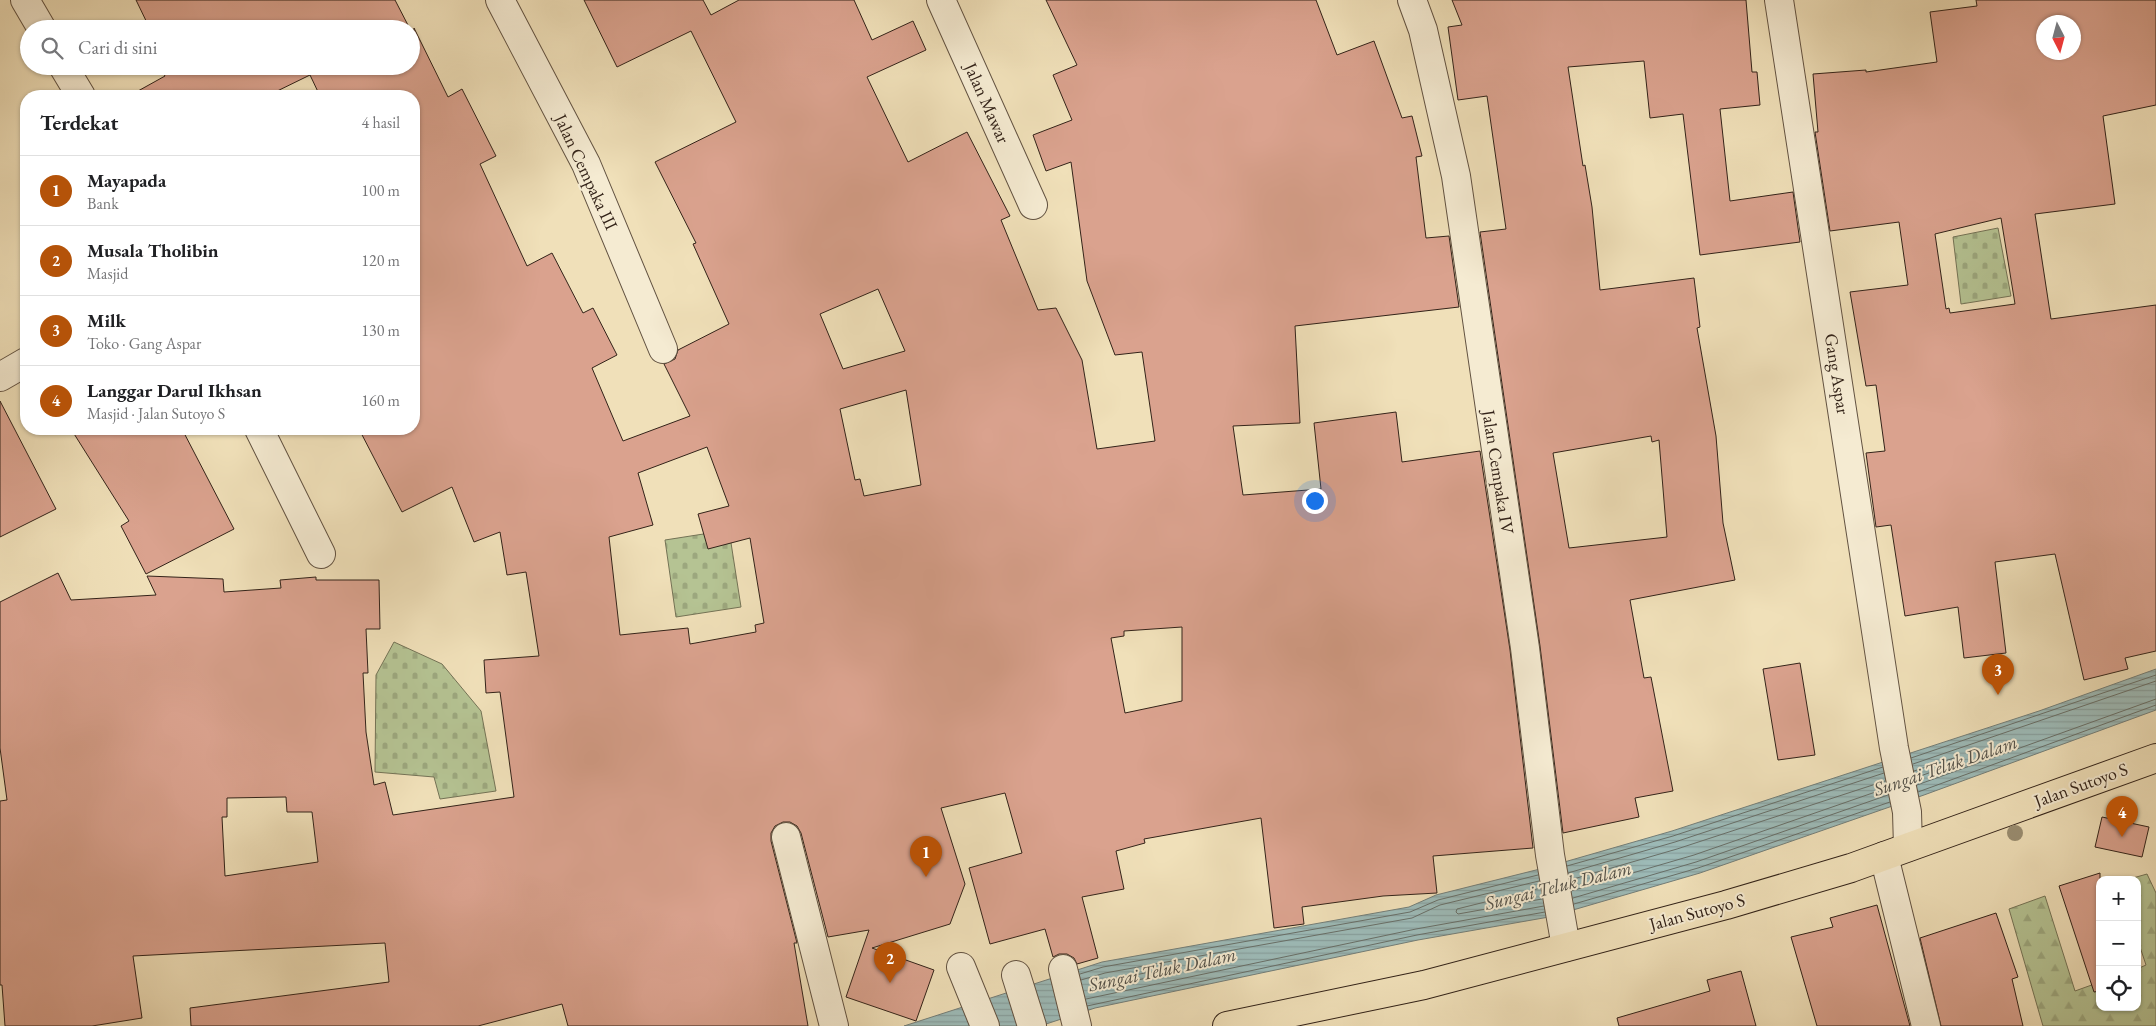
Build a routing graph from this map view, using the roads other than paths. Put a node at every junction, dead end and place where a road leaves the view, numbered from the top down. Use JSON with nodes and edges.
{"nodes":[{"id":1,"x":25,"y":0,"type":"edge"},
{"id":2,"x":500,"y":0,"type":"edge"},
{"id":3,"x":941,"y":0,"type":"edge"},
{"id":4,"x":1412,"y":0,"type":"edge"},
{"id":5,"x":1779,"y":0,"type":"edge"},
{"id":6,"x":37,"y":20,"type":"edge"},
{"id":7,"x":68,"y":75,"type":"edge"},
{"id":8,"x":77,"y":90,"type":"edge"},
{"id":9,"x":1033,"y":205,"type":"dead end"},
{"id":10,"x":663,"y":349,"type":"dead end"},
{"id":11,"x":20,"y":365,"type":"edge"},
{"id":12,"x":0,"y":377,"type":"edge"},
{"id":13,"x":262,"y":435,"type":"edge"},
{"id":14,"x":321,"y":554,"type":"dead end"},
{"id":15,"x":2156,"y":758,"type":"edge"},
{"id":16,"x":786,"y":836,"type":"dead end"},
{"id":17,"x":1896,"y":852,"type":"junction"},
{"id":18,"x":1564,"y":935,"type":"junction"},
{"id":19,"x":961,"y":967,"type":"dead end"},
{"id":20,"x":1064,"y":973,"type":"dead end"},
{"id":21,"x":1018,"y":980,"type":"dead end"},
{"id":22,"x":834,"y":1026,"type":"edge"},
{"id":23,"x":985,"y":1026,"type":"edge"},
{"id":24,"x":1032,"y":1026,"type":"edge"},
{"id":25,"x":1077,"y":1026,"type":"edge"},
{"id":26,"x":1227,"y":1026,"type":"edge"},
{"id":27,"x":1926,"y":1026,"type":"edge"}],
"edges":[{"from":1,"to":6,"type":"street"},
{"from":2,"to":10,"type":"street","name":"Jalan Cempaka III"},
{"from":3,"to":9,"type":"street","name":"Jalan Mawar"},
{"from":4,"to":18,"type":"street","name":"Jalan Cempaka IV"},
{"from":5,"to":17,"type":"street","name":"Gang Aspar"},
{"from":7,"to":8,"type":"street"},
{"from":11,"to":12,"type":"street"},
{"from":13,"to":14,"type":"street"},
{"from":15,"to":17,"type":"highway","name":"Jalan Sutoyo S"},
{"from":16,"to":22,"type":"street"},
{"from":17,"to":18,"type":"highway","name":"Jalan Sutoyo S"},
{"from":17,"to":27,"type":"street","name":"Gang Aspar"},
{"from":18,"to":26,"type":"highway","name":"Jalan Sutoyo S"},
{"from":19,"to":23,"type":"street"},
{"from":20,"to":25,"type":"street"},
{"from":21,"to":24,"type":"street"}]}
